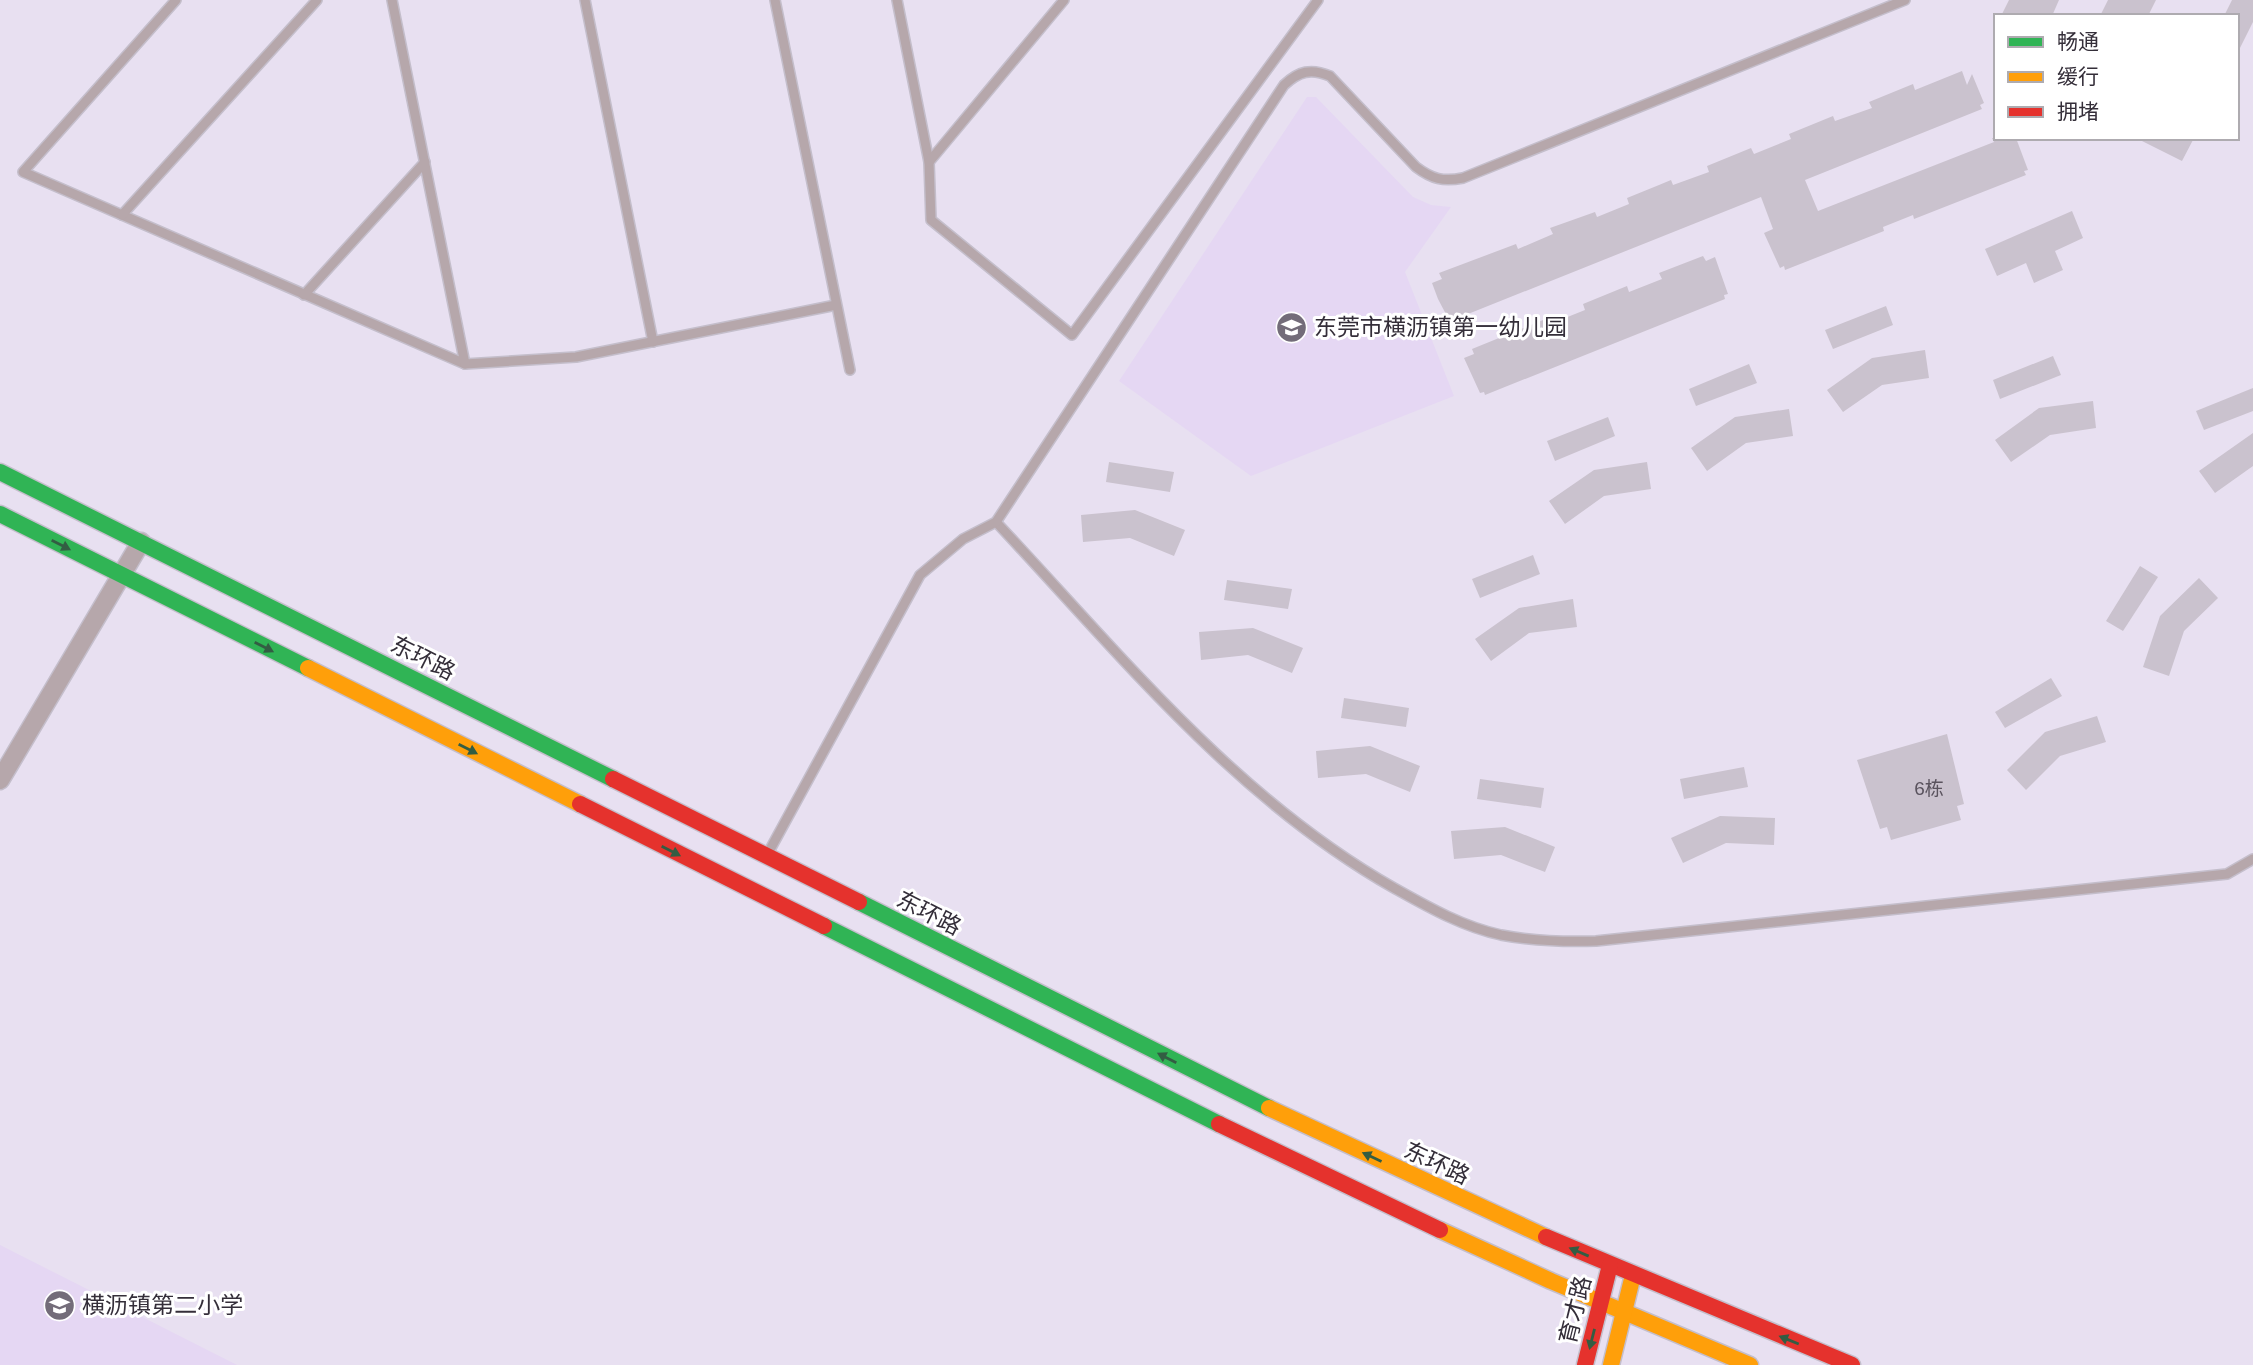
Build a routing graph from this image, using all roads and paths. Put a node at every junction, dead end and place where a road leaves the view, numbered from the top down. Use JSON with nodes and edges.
{"nodes":[{"id":1,"x":176,"y":0,"type":"edge"},
{"id":2,"x":317,"y":0,"type":"edge"},
{"id":3,"x":392,"y":0,"type":"edge"},
{"id":4,"x":585,"y":0,"type":"edge"},
{"id":5,"x":775,"y":0,"type":"edge"},
{"id":6,"x":897,"y":0,"type":"edge"},
{"id":7,"x":1064,"y":0,"type":"edge"},
{"id":8,"x":1318,"y":0,"type":"edge"},
{"id":9,"x":1905,"y":0,"type":"edge"},
{"id":10,"x":425,"y":162,"type":"junction"},
{"id":11,"x":929,"y":162,"type":"junction"},
{"id":12,"x":122,"y":215,"type":"junction"},
{"id":13,"x":304,"y":295,"type":"junction"},
{"id":14,"x":836,"y":305,"type":"junction"},
{"id":15,"x":653,"y":342,"type":"junction"},
{"id":16,"x":465,"y":363,"type":"junction"},
{"id":17,"x":849,"y":370,"type":"dead end"},
{"id":18,"x":0,"y":472,"type":"edge"},
{"id":19,"x":0,"y":514,"type":"edge"},
{"id":20,"x":996,"y":522,"type":"junction"},
{"id":21,"x":141,"y":542,"type":"junction"},
{"id":22,"x":121,"y":575,"type":"junction"},
{"id":23,"x":0,"y":780,"type":"edge"},
{"id":24,"x":766,"y":856,"type":"junction"},
{"id":25,"x":2253,"y":859,"type":"edge"},
{"id":26,"x":1610,"y":1265,"type":"junction"},
{"id":27,"x":1633,"y":1275,"type":"junction"},
{"id":28,"x":1601,"y":1302,"type":"junction"},
{"id":29,"x":1624,"y":1312,"type":"junction"},
{"id":30,"x":1585,"y":1365,"type":"edge"},
{"id":31,"x":1611,"y":1365,"type":"edge"},
{"id":32,"x":1751,"y":1365,"type":"edge"},
{"id":33,"x":1852,"y":1365,"type":"edge"}],
"edges":[{"from":1,"to":12,"type":"lane"},
{"from":2,"to":12,"type":"lane"},
{"from":3,"to":10,"type":"lane"},
{"from":4,"to":15,"type":"lane"},
{"from":5,"to":14,"type":"lane"},
{"from":6,"to":11,"type":"lane"},
{"from":7,"to":11,"type":"lane"},
{"from":8,"to":11,"type":"lane"},
{"from":9,"to":20,"type":"lane"},
{"from":10,"to":13,"type":"lane"},
{"from":10,"to":16,"type":"lane"},
{"from":12,"to":13,"type":"lane"},
{"from":13,"to":16,"type":"lane"},
{"from":14,"to":15,"type":"lane"},
{"from":14,"to":17,"type":"lane"},
{"from":15,"to":16,"type":"lane"},
{"from":18,"to":21,"type":"main road","name":"东环路"},
{"from":19,"to":22,"type":"main road","one_way":true},
{"from":20,"to":24,"type":"lane"},
{"from":20,"to":25,"type":"lane"},
{"from":21,"to":22,"type":"street"},
{"from":21,"to":24,"type":"main road","name":"东环路"},
{"from":22,"to":23,"type":"street"},
{"from":22,"to":28,"type":"main road","one_way":true},
{"from":26,"to":24,"type":"main road","name":"东环路","one_way":true},
{"from":26,"to":27,"type":"main road","name":"东环路"},
{"from":26,"to":28,"type":"main road","name":"育才路"},
{"from":27,"to":29,"type":"main road"},
{"from":33,"to":27,"type":"main road","name":"东环路","one_way":true},
{"from":28,"to":29,"type":"main road"},
{"from":28,"to":30,"type":"main road","name":"育才路","one_way":true},
{"from":29,"to":31,"type":"main road"},
{"from":29,"to":32,"type":"main road"}]}
